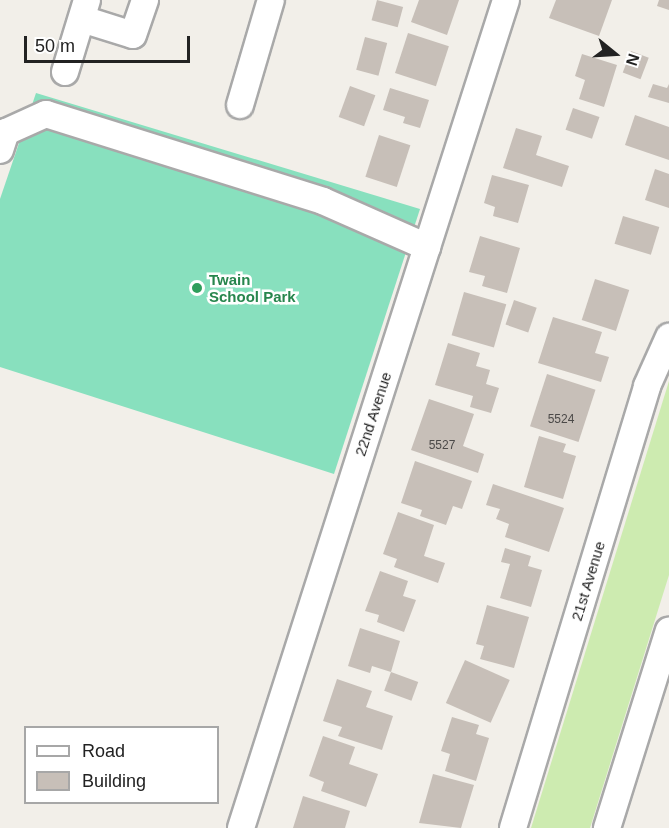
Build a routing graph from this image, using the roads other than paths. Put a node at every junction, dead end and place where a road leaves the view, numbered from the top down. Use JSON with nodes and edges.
{"nodes":[{"id":1,"x":145,"y":0,"type":"edge"},
{"id":2,"x":271,"y":0,"type":"edge"},
{"id":3,"x":506,"y":0,"type":"edge"},
{"id":4,"x":84,"y":9,"type":"edge"},
{"id":5,"x":65,"y":72,"type":"dead end"},
{"id":6,"x":240,"y":105,"type":"dead end"},
{"id":7,"x":0,"y":150,"type":"edge"},
{"id":8,"x":427,"y":247,"type":"junction"},
{"id":9,"x":669,"y":337,"type":"edge"},
{"id":10,"x":669,"y":630,"type":"edge"},
{"id":11,"x":241,"y":828,"type":"edge"},
{"id":12,"x":513,"y":828,"type":"edge"},
{"id":13,"x":607,"y":828,"type":"edge"}],
"edges":[{"from":1,"to":4,"type":"street"},
{"from":2,"to":6,"type":"street"},
{"from":3,"to":8,"type":"street","name":"22nd Avenue"},
{"from":4,"to":5,"type":"street"},
{"from":7,"to":8,"type":"street"},
{"from":8,"to":11,"type":"street","name":"22nd Avenue"},
{"from":9,"to":12,"type":"street","name":"21st Avenue"},
{"from":10,"to":13,"type":"street"}]}
